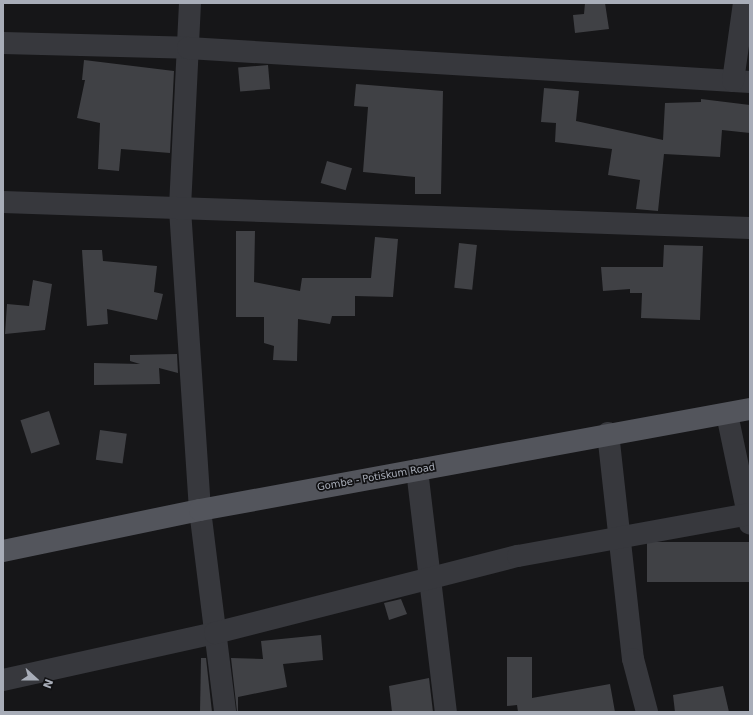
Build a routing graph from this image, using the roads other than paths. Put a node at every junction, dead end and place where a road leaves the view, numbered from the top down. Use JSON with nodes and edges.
{"nodes":[{"id":1,"x":190,"y":3,"type":"edge"},
{"id":2,"x":744,"y":3,"type":"edge"},
{"id":3,"x":3,"y":43,"type":"edge"},
{"id":4,"x":188,"y":48,"type":"junction"},
{"id":5,"x":741,"y":81,"type":"edge"},
{"id":6,"x":3,"y":202,"type":"edge"},
{"id":7,"x":180,"y":209,"type":"junction"},
{"id":8,"x":750,"y":228,"type":"edge"},
{"id":9,"x":750,"y":409,"type":"edge"},
{"id":10,"x":727,"y":414,"type":"junction"},
{"id":11,"x":609,"y":434,"type":"junction"},
{"id":12,"x":417,"y":470,"type":"junction"},
{"id":13,"x":200,"y":510,"type":"junction"},
{"id":14,"x":749,"y":517,"type":"edge"},
{"id":15,"x":619,"y":538,"type":"junction"},
{"id":16,"x":3,"y":551,"type":"edge"},
{"id":17,"x":430,"y":576,"type":"junction"},
{"id":18,"x":215,"y":633,"type":"junction"},
{"id":19,"x":3,"y":680,"type":"edge"},
{"id":20,"x":225,"y":712,"type":"edge"},
{"id":21,"x":446,"y":712,"type":"edge"},
{"id":22,"x":647,"y":712,"type":"edge"}],
"edges":[{"from":1,"to":4,"type":"street"},
{"from":2,"to":5,"type":"street"},
{"from":3,"to":4,"type":"street"},
{"from":4,"to":5,"type":"street"},
{"from":4,"to":7,"type":"street"},
{"from":6,"to":7,"type":"street"},
{"from":7,"to":8,"type":"street"},
{"from":7,"to":13,"type":"street"},
{"from":9,"to":10,"type":"main road","name":"Gombe - Potiskum Road"},
{"from":10,"to":11,"type":"main road","name":"Gombe - Potiskum Road"},
{"from":10,"to":14,"type":"street"},
{"from":11,"to":12,"type":"main road","name":"Gombe - Potiskum Road"},
{"from":11,"to":15,"type":"street"},
{"from":12,"to":13,"type":"main road","name":"Gombe - Potiskum Road"},
{"from":12,"to":17,"type":"street"},
{"from":13,"to":16,"type":"main road","name":"Gombe - Potiskum Road"},
{"from":13,"to":18,"type":"street"},
{"from":14,"to":15,"type":"street"},
{"from":15,"to":17,"type":"street"},
{"from":15,"to":22,"type":"street"},
{"from":17,"to":18,"type":"street"},
{"from":17,"to":21,"type":"street"},
{"from":18,"to":19,"type":"street"},
{"from":18,"to":20,"type":"street"}]}
